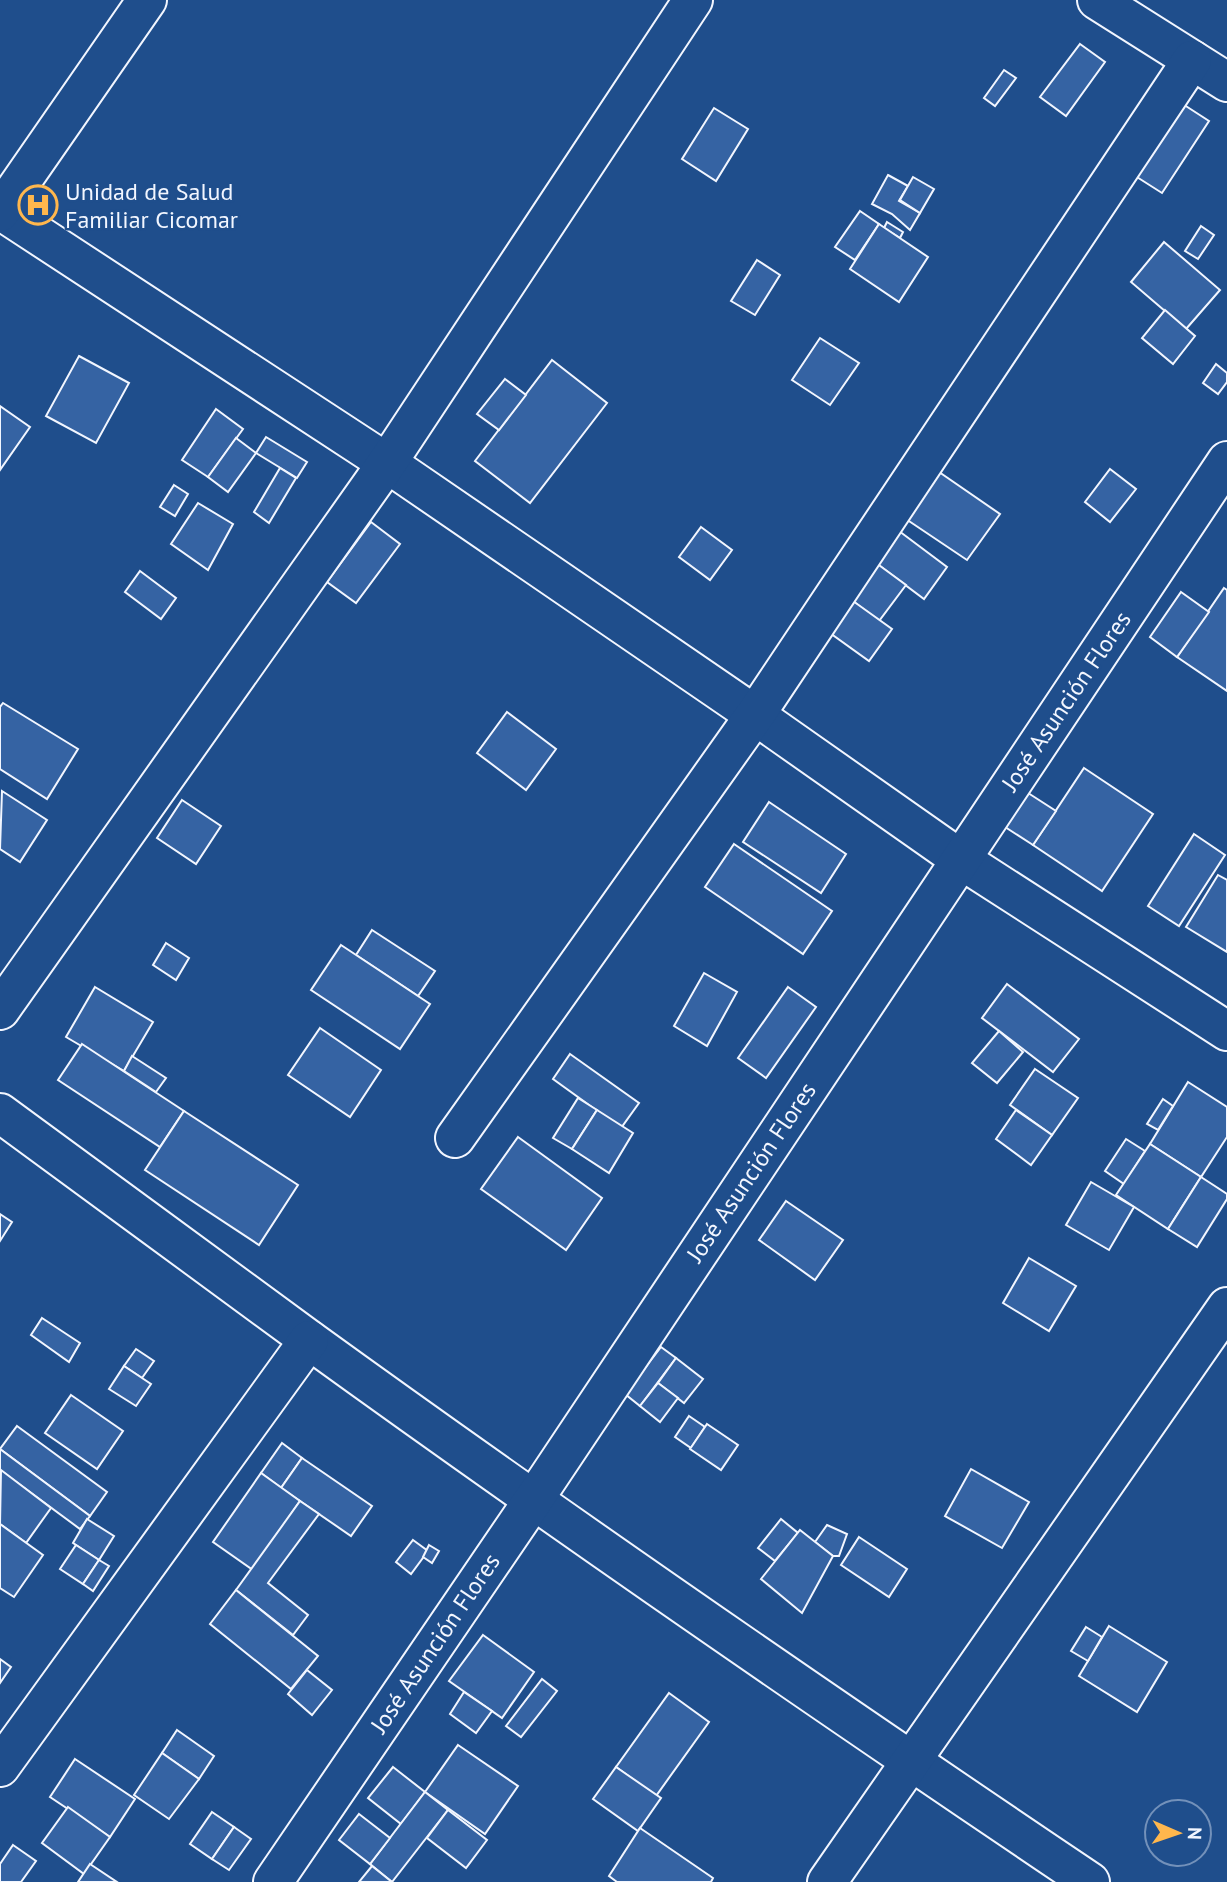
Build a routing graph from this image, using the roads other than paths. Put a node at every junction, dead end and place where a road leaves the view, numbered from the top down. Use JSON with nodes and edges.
{"nodes":[{"id":1,"x":147,"y":0,"type":"edge"},
{"id":2,"x":693,"y":0,"type":"edge"},
{"id":3,"x":1097,"y":0,"type":"edge"},
{"id":4,"x":1192,"y":60,"type":"junction"},
{"id":5,"x":1227,"y":82,"type":"edge"},
{"id":6,"x":0,"y":211,"type":"edge"},
{"id":7,"x":1227,"y":461,"type":"edge"},
{"id":8,"x":387,"y":463,"type":"junction"},
{"id":9,"x":755,"y":715,"type":"junction"},
{"id":10,"x":960,"y":859,"type":"junction"},
{"id":11,"x":0,"y":1010,"type":"edge"},
{"id":12,"x":1227,"y":1031,"type":"edge"},
{"id":13,"x":0,"y":1112,"type":"edge"},
{"id":14,"x":455,"y":1138,"type":"dead end"},
{"id":15,"x":1227,"y":1307,"type":"edge"},
{"id":16,"x":309,"y":1340,"type":"junction"},
{"id":17,"x":534,"y":1499,"type":"junction"},
{"id":18,"x":912,"y":1762,"type":"junction"},
{"id":19,"x":0,"y":1767,"type":"edge"},
{"id":20,"x":273,"y":1882,"type":"edge"},
{"id":21,"x":827,"y":1882,"type":"edge"},
{"id":22,"x":1090,"y":1882,"type":"edge"}],
"edges":[{"from":1,"to":6,"type":"street"},
{"from":2,"to":8,"type":"street"},
{"from":3,"to":4,"type":"street"},
{"from":4,"to":5,"type":"street"},
{"from":4,"to":9,"type":"street"},
{"from":6,"to":8,"type":"street"},
{"from":7,"to":10,"type":"street","name":"José Asunción Flores"},
{"from":8,"to":9,"type":"street"},
{"from":8,"to":11,"type":"street"},
{"from":9,"to":10,"type":"street"},
{"from":9,"to":14,"type":"street"},
{"from":10,"to":12,"type":"street"},
{"from":10,"to":17,"type":"street","name":"José Asunción Flores"},
{"from":13,"to":16,"type":"street"},
{"from":15,"to":18,"type":"street"},
{"from":16,"to":17,"type":"street"},
{"from":16,"to":19,"type":"street"},
{"from":17,"to":18,"type":"street"},
{"from":17,"to":20,"type":"street","name":"José Asunción Flores"},
{"from":18,"to":21,"type":"street"},
{"from":18,"to":22,"type":"street"}]}
